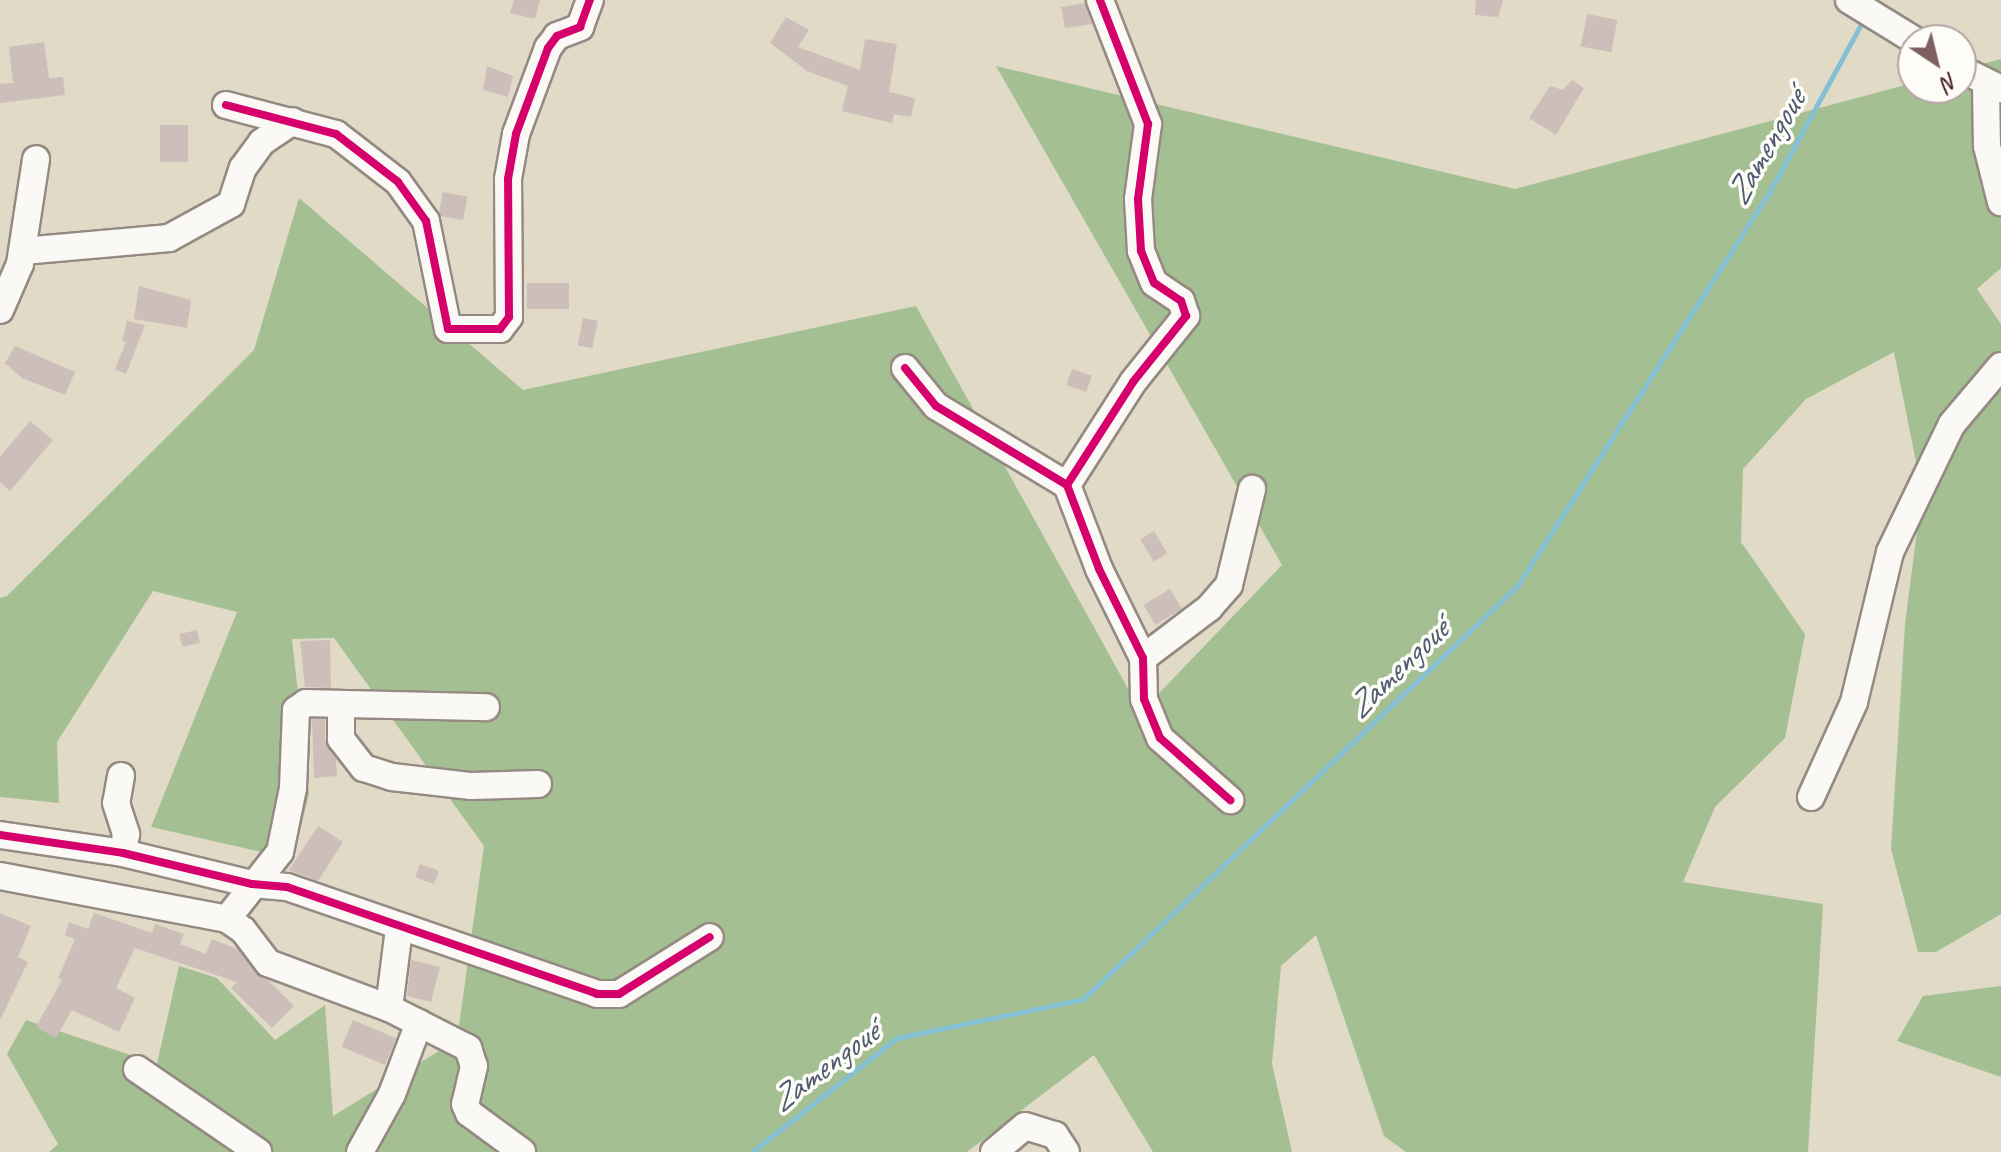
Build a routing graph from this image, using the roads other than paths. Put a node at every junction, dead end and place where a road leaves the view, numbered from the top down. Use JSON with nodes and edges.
{"nodes":[{"id":1,"x":590,"y":0,"type":"edge"},
{"id":2,"x":1100,"y":0,"type":"edge"},
{"id":3,"x":1849,"y":0,"type":"edge"},
{"id":4,"x":1897,"y":29,"type":"edge"},
{"id":5,"x":1993,"y":87,"type":"edge"},
{"id":6,"x":226,"y":105,"type":"dead end"},
{"id":7,"x":293,"y":121,"type":"junction"},
{"id":8,"x":36,"y":159,"type":"dead end"},
{"id":9,"x":2001,"y":202,"type":"edge"},
{"id":10,"x":23,"y":251,"type":"junction"},
{"id":11,"x":0,"y":310,"type":"edge"},
{"id":12,"x":2001,"y":366,"type":"edge"},
{"id":13,"x":905,"y":368,"type":"dead end"},
{"id":14,"x":1067,"y":485,"type":"junction"},
{"id":15,"x":1252,"y":489,"type":"dead end"},
{"id":16,"x":1143,"y":658,"type":"junction"},
{"id":17,"x":341,"y":704,"type":"junction"},
{"id":18,"x":486,"y":707,"type":"dead end"},
{"id":19,"x":121,"y":776,"type":"dead end"},
{"id":20,"x":538,"y":784,"type":"dead end"},
{"id":21,"x":1811,"y":797,"type":"dead end"},
{"id":22,"x":1230,"y":800,"type":"dead end"},
{"id":23,"x":0,"y":835,"type":"edge"},
{"id":24,"x":123,"y":853,"type":"junction"},
{"id":25,"x":0,"y":876,"type":"edge"},
{"id":26,"x":252,"y":884,"type":"junction"},
{"id":27,"x":227,"y":919,"type":"junction"},
{"id":28,"x":399,"y":929,"type":"junction"},
{"id":29,"x":710,"y":937,"type":"dead end"},
{"id":30,"x":389,"y":1008,"type":"junction"},
{"id":31,"x":419,"y":1023,"type":"junction"},
{"id":32,"x":137,"y":1069,"type":"dead end"},
{"id":33,"x":258,"y":1152,"type":"edge"},
{"id":34,"x":360,"y":1152,"type":"edge"},
{"id":35,"x":522,"y":1152,"type":"edge"},
{"id":36,"x":994,"y":1152,"type":"edge"},
{"id":37,"x":1066,"y":1152,"type":"edge"}],
"edges":[{"from":1,"to":7,"type":"street"},
{"from":2,"to":14,"type":"street"},
{"from":3,"to":4,"type":"street"},
{"from":5,"to":9,"type":"street"},
{"from":6,"to":7,"type":"street"},
{"from":7,"to":10,"type":"street"},
{"from":8,"to":10,"type":"street"},
{"from":10,"to":11,"type":"street"},
{"from":12,"to":21,"type":"street"},
{"from":13,"to":14,"type":"street"},
{"from":14,"to":16,"type":"street"},
{"from":15,"to":16,"type":"street"},
{"from":16,"to":22,"type":"street"},
{"from":17,"to":18,"type":"street"},
{"from":17,"to":20,"type":"street"},
{"from":17,"to":26,"type":"street"},
{"from":19,"to":24,"type":"street"},
{"from":23,"to":24,"type":"street"},
{"from":24,"to":26,"type":"street"},
{"from":25,"to":27,"type":"street"},
{"from":26,"to":27,"type":"street"},
{"from":26,"to":28,"type":"street"},
{"from":27,"to":30,"type":"street"},
{"from":28,"to":29,"type":"street"},
{"from":28,"to":30,"type":"street"},
{"from":30,"to":31,"type":"street"},
{"from":31,"to":34,"type":"street"},
{"from":31,"to":35,"type":"street"},
{"from":32,"to":33,"type":"street"},
{"from":36,"to":37,"type":"street"}]}
